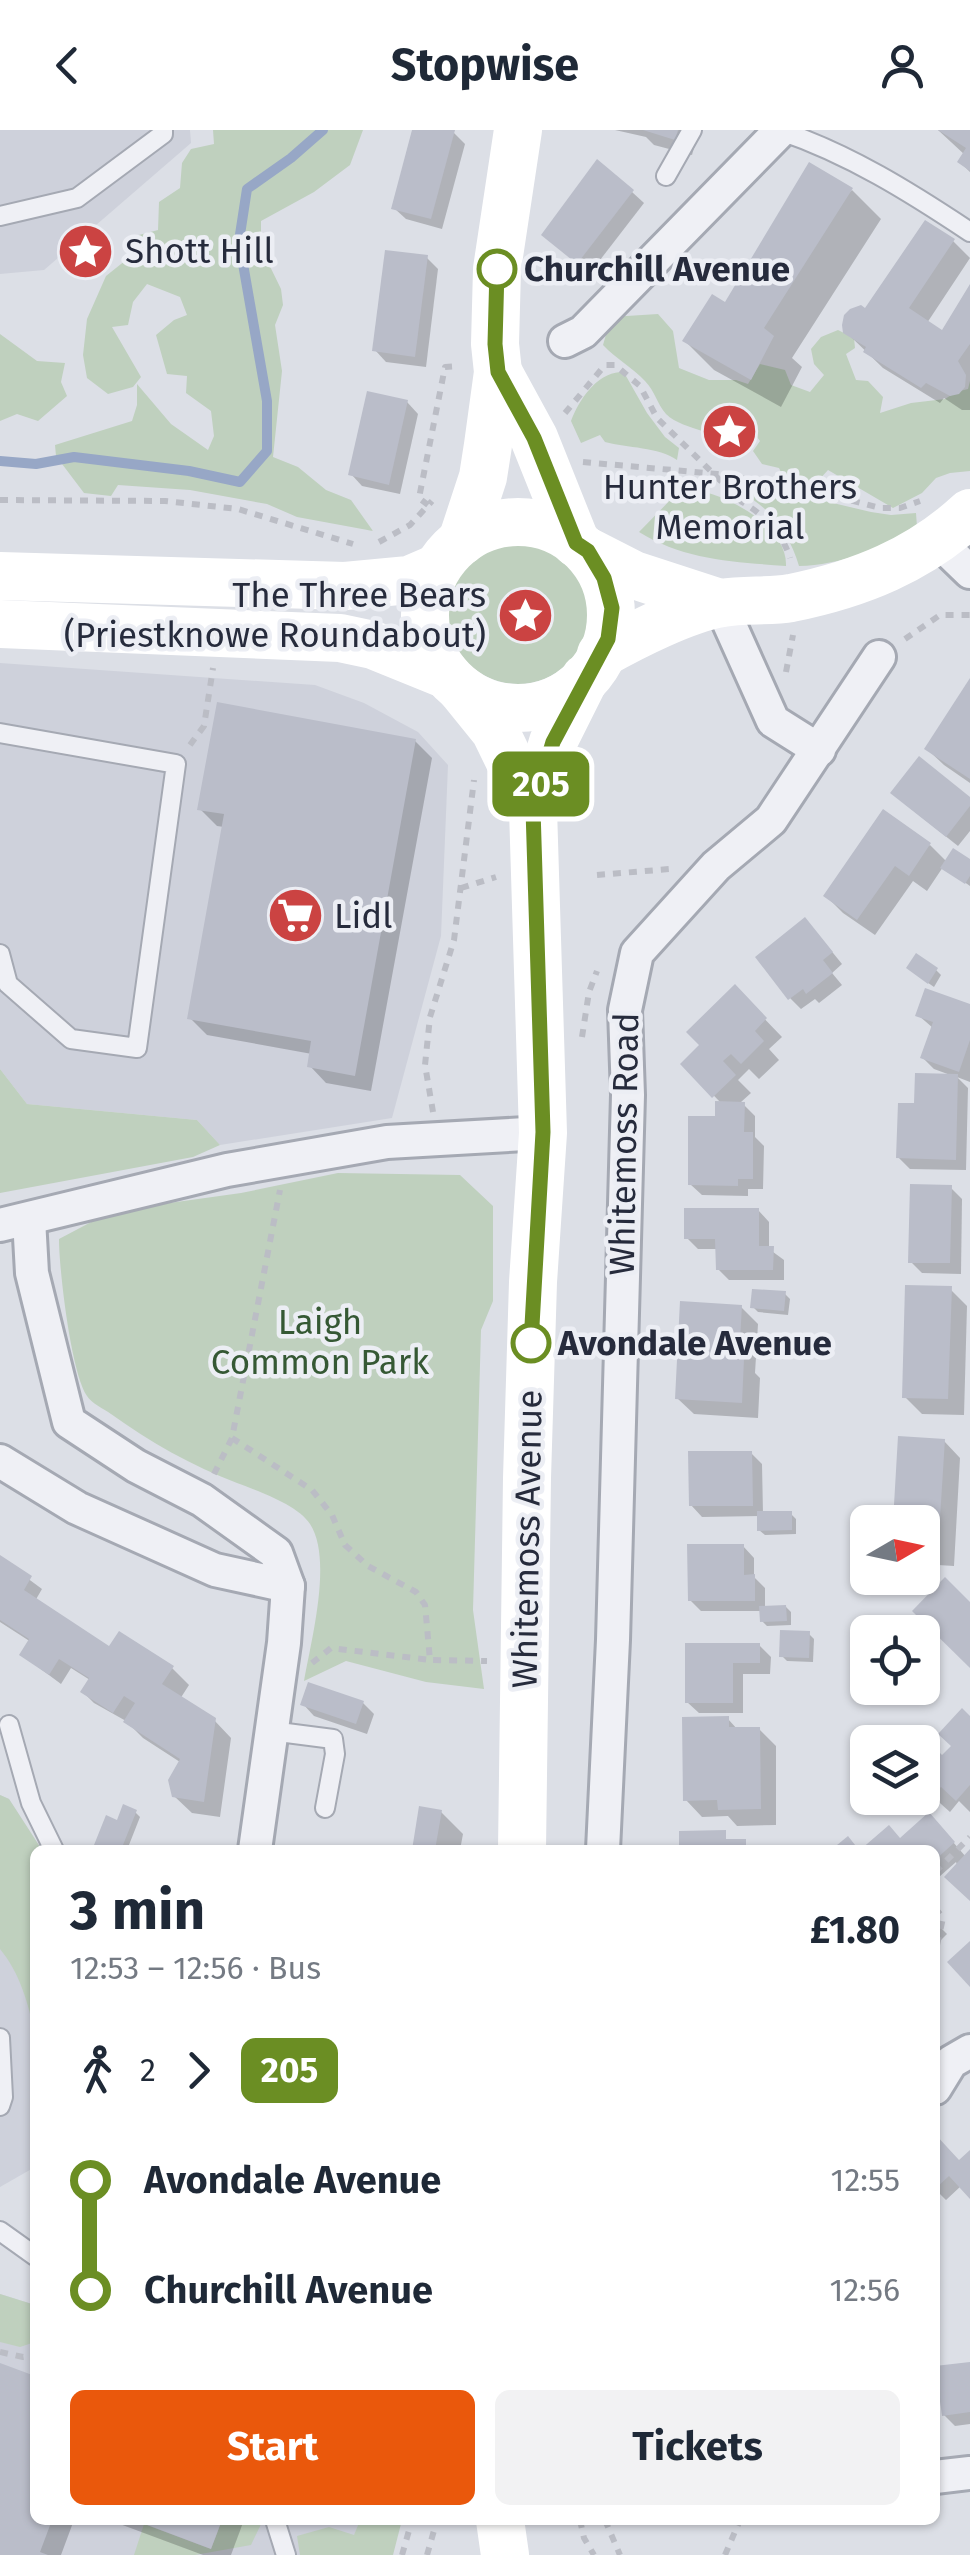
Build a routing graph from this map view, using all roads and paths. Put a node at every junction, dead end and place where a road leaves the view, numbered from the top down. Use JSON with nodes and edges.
{"nodes":[{"id":1,"x":163,"y":130,"type":"edge"},
{"id":2,"x":518,"y":130,"type":"edge"},
{"id":3,"x":692,"y":130,"type":"edge"},
{"id":4,"x":781,"y":130,"type":"edge"},
{"id":5,"x":666,"y":176,"type":"dead end"},
{"id":6,"x":0,"y":216,"type":"edge"},
{"id":7,"x":970,"y":232,"type":"edge"},
{"id":8,"x":565,"y":341,"type":"dead end"},
{"id":9,"x":496,"y":358,"type":"junction"},
{"id":10,"x":561,"y":420,"type":"dead end"},
{"id":11,"x":576,"y":462,"type":"dead end"},
{"id":12,"x":717,"y":474,"type":"junction"},
{"id":13,"x":440,"y":491,"type":"dead end"},
{"id":14,"x":0,"y":500,"type":"edge"},
{"id":15,"x":428,"y":505,"type":"junction"},
{"id":16,"x":951,"y":532,"type":"edge"},
{"id":17,"x":582,"y":547,"type":"junction"},
{"id":18,"x":368,"y":548,"type":"junction"},
{"id":19,"x":328,"y":549,"type":"dead end"},
{"id":20,"x":450,"y":554,"type":"junction"},
{"id":21,"x":0,"y":576,"type":"edge"},
{"id":22,"x":790,"y":598,"type":"junction"},
{"id":23,"x":720,"y":603,"type":"junction"},
{"id":24,"x":970,"y":615,"type":"edge"},
{"id":25,"x":0,"y":624,"type":"edge"},
{"id":26,"x":215,"y":657,"type":"dead end"},
{"id":27,"x":879,"y":657,"type":"joint"},
{"id":28,"x":593,"y":666,"type":"junction"},
{"id":29,"x":454,"y":682,"type":"junction"},
{"id":30,"x":773,"y":721,"type":"junction"},
{"id":31,"x":0,"y":733,"type":"edge"},
{"id":32,"x":819,"y":750,"type":"junction"},
{"id":33,"x":176,"y":764,"type":"junction"},
{"id":34,"x":474,"y":774,"type":"dead end"},
{"id":35,"x":533,"y":809,"type":"junction"},
{"id":36,"x":716,"y":866,"type":"junction"},
{"id":37,"x":597,"y":875,"type":"dead end"},
{"id":38,"x":497,"y":877,"type":"dead end"},
{"id":39,"x":461,"y":888,"type":"junction"},
{"id":40,"x":0,"y":954,"type":"edge"},
{"id":41,"x":543,"y":1132,"type":"junction"},
{"id":42,"x":438,"y":1140,"type":"junction"},
{"id":43,"x":286,"y":1160,"type":"junction"},
{"id":44,"x":14,"y":1222,"type":"edge"},
{"id":45,"x":0,"y":1460,"type":"edge"},
{"id":46,"x":288,"y":1586,"type":"junction"},
{"id":47,"x":430,"y":1660,"type":"junction"},
{"id":48,"x":494,"y":1661,"type":"dead end"},
{"id":49,"x":276,"y":1698,"type":"junction"},
{"id":50,"x":9,"y":1724,"type":"dead end"},
{"id":51,"x":272,"y":1731,"type":"junction"},
{"id":52,"x":325,"y":1808,"type":"dead end"},
{"id":53,"x":970,"y":1837,"type":"edge"},
{"id":54,"x":52,"y":1845,"type":"edge"},
{"id":55,"x":256,"y":1845,"type":"edge"},
{"id":56,"x":522,"y":1845,"type":"edge"},
{"id":57,"x":603,"y":1845,"type":"edge"},
{"id":58,"x":940,"y":1867,"type":"edge"},
{"id":59,"x":0,"y":2038,"type":"edge"},
{"id":60,"x":0,"y":2106,"type":"edge"},
{"id":61,"x":0,"y":2231,"type":"edge"},
{"id":62,"x":30,"y":2250,"type":"edge"},
{"id":63,"x":0,"y":2352,"type":"edge"},
{"id":64,"x":30,"y":2355,"type":"edge"},
{"id":65,"x":970,"y":2474,"type":"edge"},
{"id":66,"x":940,"y":2477,"type":"edge"},
{"id":67,"x":277,"y":2525,"type":"edge"},
{"id":68,"x":411,"y":2525,"type":"edge"},
{"id":69,"x":436,"y":2525,"type":"edge"},
{"id":70,"x":497,"y":2525,"type":"edge"},
{"id":71,"x":499,"y":2525,"type":"edge"},
{"id":72,"x":581,"y":2525,"type":"edge"},
{"id":73,"x":607,"y":2525,"type":"edge"},
{"id":74,"x":738,"y":2525,"type":"edge"},
{"id":75,"x":286,"y":2553,"type":"edge"},
{"id":76,"x":266,"y":2555,"type":"edge"},
{"id":77,"x":402,"y":2555,"type":"edge"},
{"id":78,"x":427,"y":2555,"type":"edge"},
{"id":79,"x":494,"y":2555,"type":"edge"},
{"id":80,"x":505,"y":2555,"type":"edge"},
{"id":81,"x":594,"y":2555,"type":"edge"},
{"id":82,"x":620,"y":2555,"type":"edge"},
{"id":83,"x":726,"y":2555,"type":"edge"}],
"edges":[{"from":1,"to":6,"type":"lane"},
{"from":2,"to":9,"type":"main road"},
{"from":3,"to":5,"type":"lane"},
{"from":4,"to":7,"type":"lane"},
{"from":4,"to":8,"type":"street"},
{"from":9,"to":15,"type":"path"},
{"from":9,"to":17,"type":"main road"},
{"from":9,"to":20,"type":"main road"},
{"from":10,"to":12,"type":"path"},
{"from":11,"to":12,"type":"path"},
{"from":12,"to":16,"type":"path"},
{"from":12,"to":22,"type":"path"},
{"from":13,"to":15,"type":"path"},
{"from":14,"to":18,"type":"path"},
{"from":15,"to":18,"type":"path"},
{"from":16,"to":22,"type":"main road"},
{"from":17,"to":20,"type":"main road"},
{"from":17,"to":23,"type":"main road"},
{"from":17,"to":28,"type":"main road"},
{"from":18,"to":19,"type":"path"},
{"from":20,"to":21,"type":"main road"},
{"from":20,"to":29,"type":"main road"},
{"from":22,"to":23,"type":"main road"},
{"from":22,"to":30,"type":"path"},
{"from":23,"to":28,"type":"main road"},
{"from":23,"to":30,"type":"street"},
{"from":24,"to":27,"type":"path"},
{"from":25,"to":29,"type":"main road"},
{"from":26,"to":33,"type":"path"},
{"from":27,"to":32,"type":"street","name":"Whitemoss Road"},
{"from":28,"to":29,"type":"main road"},
{"from":28,"to":35,"type":"main road","name":"Whitemoss Avenue"},
{"from":29,"to":35,"type":"main road","name":"Whitemoss Avenue"},
{"from":30,"to":32,"type":"street"},
{"from":31,"to":33,"type":"lane"},
{"from":32,"to":36,"type":"street","name":"Whitemoss Road"},
{"from":33,"to":40,"type":"lane"},
{"from":34,"to":39,"type":"path"},
{"from":35,"to":41,"type":"main road","name":"Whitemoss Avenue"},
{"from":36,"to":37,"type":"path"},
{"from":36,"to":57,"type":"street","name":"Whitemoss Road"},
{"from":38,"to":39,"type":"path"},
{"from":39,"to":42,"type":"path"},
{"from":41,"to":42,"type":"street"},
{"from":41,"to":56,"type":"main road","name":"Whitemoss Avenue"},
{"from":42,"to":43,"type":"street"},
{"from":43,"to":44,"type":"street"},
{"from":43,"to":47,"type":"path"},
{"from":44,"to":46,"type":"street"},
{"from":45,"to":46,"type":"street"},
{"from":46,"to":49,"type":"street"},
{"from":47,"to":48,"type":"path"},
{"from":47,"to":49,"type":"path"},
{"from":49,"to":51,"type":"street"},
{"from":50,"to":54,"type":"lane"},
{"from":51,"to":52,"type":"lane"},
{"from":51,"to":55,"type":"street"},
{"from":53,"to":58,"type":"path"},
{"from":59,"to":60,"type":"lane"},
{"from":61,"to":62,"type":"lane"},
{"from":63,"to":64,"type":"path"},
{"from":65,"to":66,"type":"street"},
{"from":67,"to":75,"type":"lane"},
{"from":68,"to":77,"type":"path"},
{"from":69,"to":78,"type":"path"},
{"from":70,"to":79,"type":"main road"},
{"from":71,"to":80,"type":"main road"},
{"from":72,"to":81,"type":"path"},
{"from":73,"to":82,"type":"path"},
{"from":74,"to":83,"type":"path"},
{"from":75,"to":76,"type":"lane"}]}
